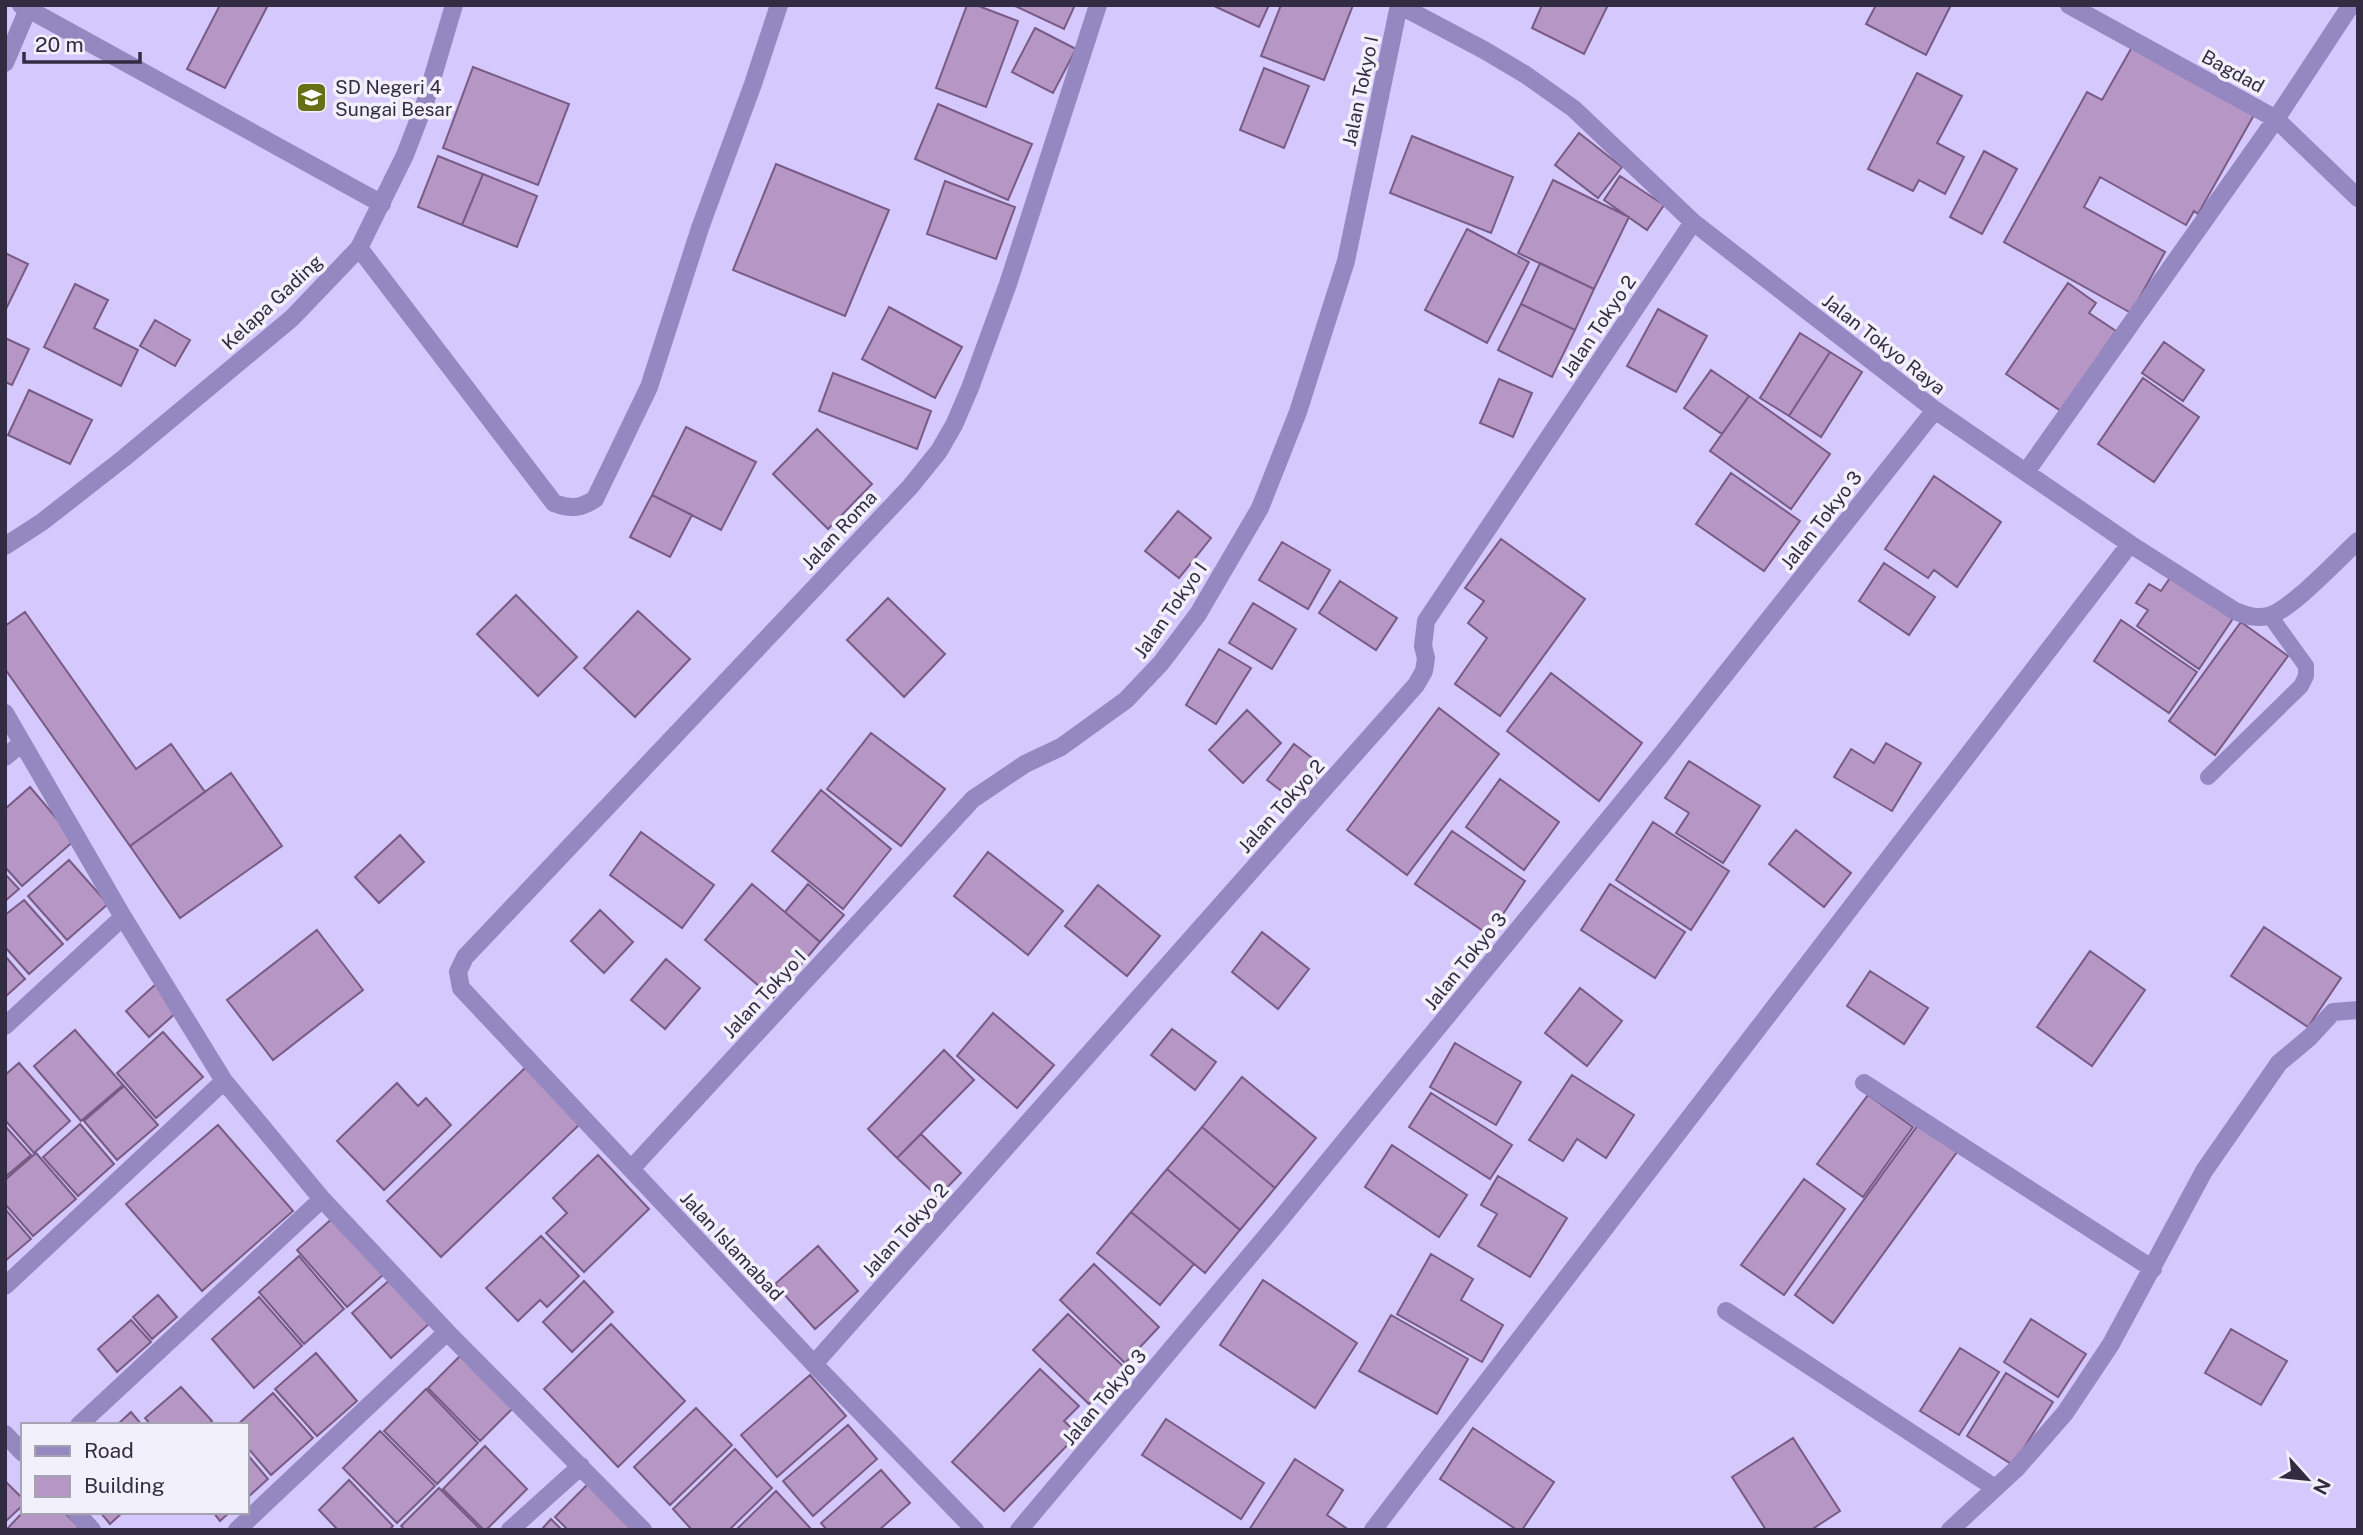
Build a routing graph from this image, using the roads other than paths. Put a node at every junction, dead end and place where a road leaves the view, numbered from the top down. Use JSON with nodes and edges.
{"nodes":[{"id":1,"x":454,"y":5,"type":"edge"},
{"id":2,"x":779,"y":5,"type":"edge"},
{"id":3,"x":1098,"y":5,"type":"edge"},
{"id":4,"x":1399,"y":5,"type":"edge"},
{"id":5,"x":2069,"y":5,"type":"edge"},
{"id":6,"x":2351,"y":5,"type":"edge"},
{"id":7,"x":24,"y":7,"type":"edge"},
{"id":8,"x":5,"y":62,"type":"edge"},
{"id":9,"x":2276,"y":119,"type":"junction"},
{"id":10,"x":2358,"y":198,"type":"edge"},
{"id":11,"x":382,"y":204,"type":"junction"},
{"id":12,"x":1693,"y":222,"type":"junction"},
{"id":13,"x":359,"y":248,"type":"junction"},
{"id":14,"x":1935,"y":410,"type":"junction"},
{"id":15,"x":2026,"y":472,"type":"junction"},
{"id":16,"x":2358,"y":541,"type":"edge"},
{"id":17,"x":2130,"y":544,"type":"junction"},
{"id":18,"x":5,"y":546,"type":"edge"},
{"id":19,"x":2270,"y":616,"type":"junction"},
{"id":20,"x":5,"y":712,"type":"edge"},
{"id":21,"x":22,"y":743,"type":"junction"},
{"id":22,"x":5,"y":757,"type":"edge"},
{"id":23,"x":2208,"y":777,"type":"dead end"},
{"id":24,"x":124,"y":917,"type":"junction"},
{"id":25,"x":461,"y":988,"type":"joint"},
{"id":26,"x":2358,"y":1010,"type":"edge"},
{"id":27,"x":5,"y":1026,"type":"edge"},
{"id":28,"x":224,"y":1081,"type":"junction"},
{"id":29,"x":1864,"y":1083,"type":"dead end"},
{"id":30,"x":631,"y":1169,"type":"junction"},
{"id":31,"x":322,"y":1199,"type":"junction"},
{"id":32,"x":2153,"y":1269,"type":"junction"},
{"id":33,"x":5,"y":1286,"type":"edge"},
{"id":34,"x":1726,"y":1311,"type":"dead end"},
{"id":35,"x":447,"y":1332,"type":"junction"},
{"id":36,"x":814,"y":1364,"type":"junction"},
{"id":37,"x":81,"y":1423,"type":"edge"},
{"id":38,"x":5,"y":1434,"type":"edge"},
{"id":39,"x":21,"y":1451,"type":"edge"},
{"id":40,"x":581,"y":1466,"type":"junction"},
{"id":41,"x":1995,"y":1488,"type":"junction"},
{"id":42,"x":78,"y":1514,"type":"edge"},
{"id":43,"x":92,"y":1530,"type":"edge"},
{"id":44,"x":237,"y":1530,"type":"edge"},
{"id":45,"x":510,"y":1530,"type":"edge"},
{"id":46,"x":643,"y":1530,"type":"edge"},
{"id":47,"x":975,"y":1530,"type":"edge"},
{"id":48,"x":1019,"y":1530,"type":"edge"},
{"id":49,"x":1374,"y":1530,"type":"edge"},
{"id":50,"x":1950,"y":1530,"type":"edge"}],
"edges":[{"from":1,"to":11,"type":"street","name":"Kelapa Gading"},
{"from":2,"to":13,"type":"street"},
{"from":3,"to":25,"type":"street","name":"Jalan Roma"},
{"from":4,"to":12,"type":"street","name":"Jalan Tokyo Raya"},
{"from":4,"to":30,"type":"street","name":"Jalan Tokyo I"},
{"from":5,"to":9,"type":"street","name":"Bagdad"},
{"from":6,"to":9,"type":"street"},
{"from":7,"to":8,"type":"street"},
{"from":7,"to":11,"type":"street"},
{"from":9,"to":10,"type":"street","name":"Bagdad"},
{"from":9,"to":15,"type":"street"},
{"from":11,"to":13,"type":"street","name":"Kelapa Gading"},
{"from":12,"to":14,"type":"street","name":"Jalan Tokyo Raya"},
{"from":12,"to":36,"type":"street","name":"Jalan Tokyo 2"},
{"from":13,"to":18,"type":"street","name":"Kelapa Gading"},
{"from":14,"to":15,"type":"street","name":"Jalan Tokyo Raya"},
{"from":14,"to":48,"type":"street","name":"Jalan Tokyo 3"},
{"from":15,"to":17,"type":"street","name":"Jalan Tokyo Raya"},
{"from":16,"to":19,"type":"street"},
{"from":17,"to":19,"type":"street","name":"Jalan Tokyo Raya"},
{"from":17,"to":49,"type":"street"},
{"from":19,"to":23,"type":"lane"},
{"from":20,"to":21,"type":"street"},
{"from":21,"to":22,"type":"street"},
{"from":21,"to":24,"type":"street"},
{"from":24,"to":27,"type":"street"},
{"from":24,"to":28,"type":"street"},
{"from":25,"to":30,"type":"street","name":"Jalan Islamabad"},
{"from":26,"to":32,"type":"street"},
{"from":28,"to":31,"type":"street"},
{"from":28,"to":33,"type":"street"},
{"from":29,"to":32,"type":"street"},
{"from":30,"to":36,"type":"street","name":"Jalan Islamabad"},
{"from":31,"to":35,"type":"street"},
{"from":31,"to":37,"type":"street"},
{"from":32,"to":41,"type":"street"},
{"from":34,"to":41,"type":"street"},
{"from":35,"to":40,"type":"street"},
{"from":35,"to":44,"type":"street"},
{"from":36,"to":47,"type":"street","name":"Jalan Islamabad"},
{"from":38,"to":39,"type":"street"},
{"from":40,"to":45,"type":"street"},
{"from":40,"to":46,"type":"street"},
{"from":41,"to":50,"type":"street"},
{"from":42,"to":43,"type":"street"}]}
